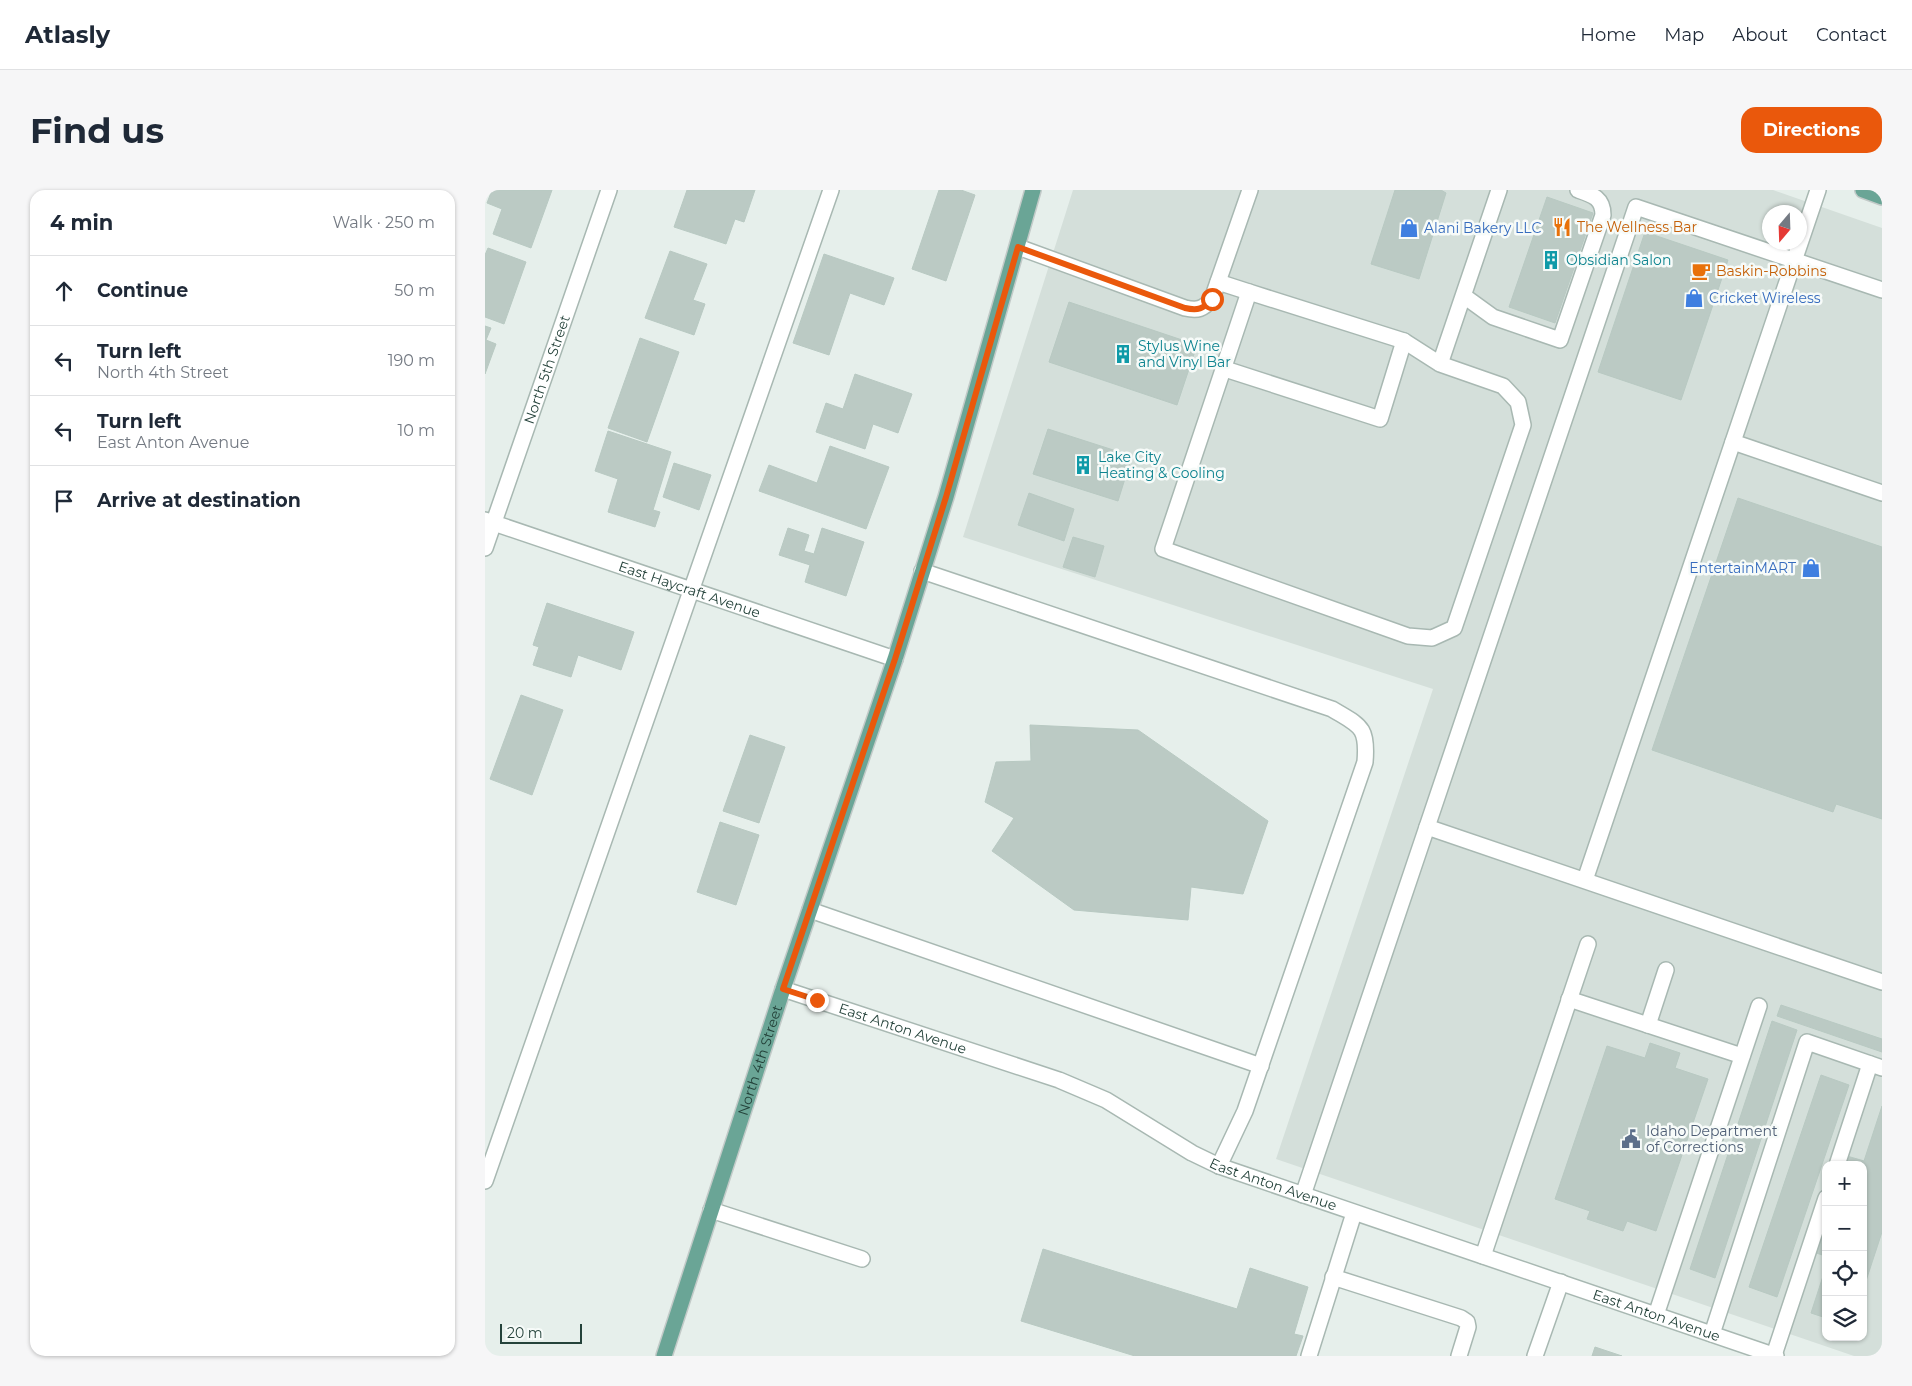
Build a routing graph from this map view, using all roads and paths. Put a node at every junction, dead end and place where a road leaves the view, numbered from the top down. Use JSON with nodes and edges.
{"nodes":[{"id":1,"x":609,"y":190,"type":"edge"},
{"id":2,"x":831,"y":190,"type":"edge"},
{"id":3,"x":1033,"y":190,"type":"edge"},
{"id":4,"x":1250,"y":190,"type":"edge"},
{"id":5,"x":1499,"y":190,"type":"edge"},
{"id":6,"x":1578,"y":190,"type":"edge"},
{"id":7,"x":1818,"y":190,"type":"edge"},
{"id":8,"x":1863,"y":190,"type":"edge"},
{"id":9,"x":1882,"y":197,"type":"edge"},
{"id":10,"x":1018,"y":247,"type":"junction"},
{"id":11,"x":1794,"y":260,"type":"junction"},
{"id":12,"x":1218,"y":282,"type":"junction"},
{"id":13,"x":1882,"y":290,"type":"edge"},
{"id":14,"x":1249,"y":292,"type":"junction"},
{"id":15,"x":1464,"y":296,"type":"junction"},
{"id":16,"x":1404,"y":341,"type":"junction"},
{"id":17,"x":1440,"y":364,"type":"junction"},
{"id":18,"x":1225,"y":369,"type":"junction"},
{"id":19,"x":1733,"y":442,"type":"junction"},
{"id":20,"x":1882,"y":493,"type":"edge"},
{"id":21,"x":489,"y":522,"type":"edge"},
{"id":22,"x":485,"y":548,"type":"edge"},
{"id":23,"x":922,"y":571,"type":"junction"},
{"id":24,"x":693,"y":590,"type":"junction"},
{"id":25,"x":895,"y":659,"type":"junction"},
{"id":26,"x":1427,"y":826,"type":"junction"},
{"id":27,"x":1585,"y":880,"type":"junction"},
{"id":28,"x":810,"y":910,"type":"junction"},
{"id":29,"x":1588,"y":944,"type":"dead end"},
{"id":30,"x":1666,"y":970,"type":"dead end"},
{"id":31,"x":1882,"y":982,"type":"edge"},
{"id":32,"x":783,"y":989,"type":"junction"},
{"id":33,"x":1569,"y":998,"type":"junction"},
{"id":34,"x":1759,"y":1006,"type":"dead end"},
{"id":35,"x":1648,"y":1025,"type":"junction"},
{"id":36,"x":1742,"y":1056,"type":"junction"},
{"id":37,"x":1261,"y":1066,"type":"junction"},
{"id":38,"x":1876,"y":1066,"type":"edge"},
{"id":39,"x":1839,"y":1161,"type":"edge"},
{"id":40,"x":1219,"y":1166,"type":"junction"},
{"id":41,"x":485,"y":1182,"type":"edge"},
{"id":42,"x":1303,"y":1195,"type":"junction"},
{"id":43,"x":1823,"y":1206,"type":"edge"},
{"id":44,"x":711,"y":1210,"type":"junction"},
{"id":45,"x":1354,"y":1213,"type":"junction"},
{"id":46,"x":1483,"y":1256,"type":"junction"},
{"id":47,"x":863,"y":1259,"type":"dead end"},
{"id":48,"x":1333,"y":1277,"type":"junction"},
{"id":49,"x":1561,"y":1282,"type":"junction"},
{"id":50,"x":1656,"y":1315,"type":"junction"},
{"id":51,"x":1712,"y":1334,"type":"junction"},
{"id":52,"x":664,"y":1356,"type":"edge"},
{"id":53,"x":1309,"y":1356,"type":"edge"},
{"id":54,"x":1459,"y":1356,"type":"edge"},
{"id":55,"x":1535,"y":1356,"type":"edge"},
{"id":56,"x":1775,"y":1356,"type":"edge"}],
"edges":[{"from":1,"to":21,"type":"street","name":"North 5th Street"},
{"from":2,"to":24,"type":"street"},
{"from":3,"to":10,"type":"main road","name":"North 4th Street"},
{"from":4,"to":12,"type":"street"},
{"from":5,"to":15,"type":"street"},
{"from":6,"to":15,"type":"street"},
{"from":7,"to":11,"type":"street"},
{"from":8,"to":9,"type":"main road"},
{"from":10,"to":12,"type":"street"},
{"from":10,"to":23,"type":"main road","name":"North 4th Street"},
{"from":11,"to":13,"type":"street"},
{"from":11,"to":19,"type":"street"},
{"from":11,"to":26,"type":"street"},
{"from":12,"to":14,"type":"street"},
{"from":14,"to":16,"type":"street"},
{"from":14,"to":18,"type":"street"},
{"from":15,"to":17,"type":"street"},
{"from":16,"to":17,"type":"street"},
{"from":16,"to":18,"type":"street"},
{"from":17,"to":18,"type":"street"},
{"from":19,"to":20,"type":"street"},
{"from":19,"to":27,"type":"street"},
{"from":21,"to":22,"type":"street","name":"North 5th Street"},
{"from":21,"to":24,"type":"street","name":"East Haycraft Avenue"},
{"from":23,"to":25,"type":"main road","name":"North 4th Street"},
{"from":23,"to":37,"type":"street"},
{"from":24,"to":25,"type":"street","name":"East Haycraft Avenue"},
{"from":24,"to":41,"type":"street"},
{"from":25,"to":28,"type":"main road","name":"North 4th Street"},
{"from":26,"to":27,"type":"street"},
{"from":26,"to":42,"type":"street"},
{"from":27,"to":31,"type":"street"},
{"from":28,"to":32,"type":"main road","name":"North 4th Street"},
{"from":28,"to":37,"type":"street"},
{"from":29,"to":33,"type":"street"},
{"from":30,"to":35,"type":"street"},
{"from":32,"to":40,"type":"street","name":"East Anton Avenue"},
{"from":32,"to":44,"type":"main road","name":"North 4th Street"},
{"from":33,"to":35,"type":"street"},
{"from":33,"to":46,"type":"street"},
{"from":34,"to":36,"type":"street"},
{"from":35,"to":36,"type":"street"},
{"from":36,"to":50,"type":"street"},
{"from":37,"to":40,"type":"street"},
{"from":38,"to":39,"type":"street"},
{"from":38,"to":51,"type":"street"},
{"from":40,"to":42,"type":"street","name":"East Anton Avenue"},
{"from":42,"to":45,"type":"street","name":"East Anton Avenue"},
{"from":43,"to":56,"type":"street"},
{"from":44,"to":47,"type":"street"},
{"from":44,"to":52,"type":"main road","name":"North 4th Street"},
{"from":45,"to":46,"type":"street","name":"East Anton Avenue"},
{"from":45,"to":48,"type":"street"},
{"from":46,"to":49,"type":"street","name":"East Anton Avenue"},
{"from":48,"to":53,"type":"street"},
{"from":48,"to":54,"type":"street"},
{"from":49,"to":50,"type":"street","name":"East Anton Avenue"},
{"from":49,"to":55,"type":"street"},
{"from":50,"to":51,"type":"street","name":"East Anton Avenue"},
{"from":51,"to":56,"type":"street","name":"East Anton Avenue"}]}
